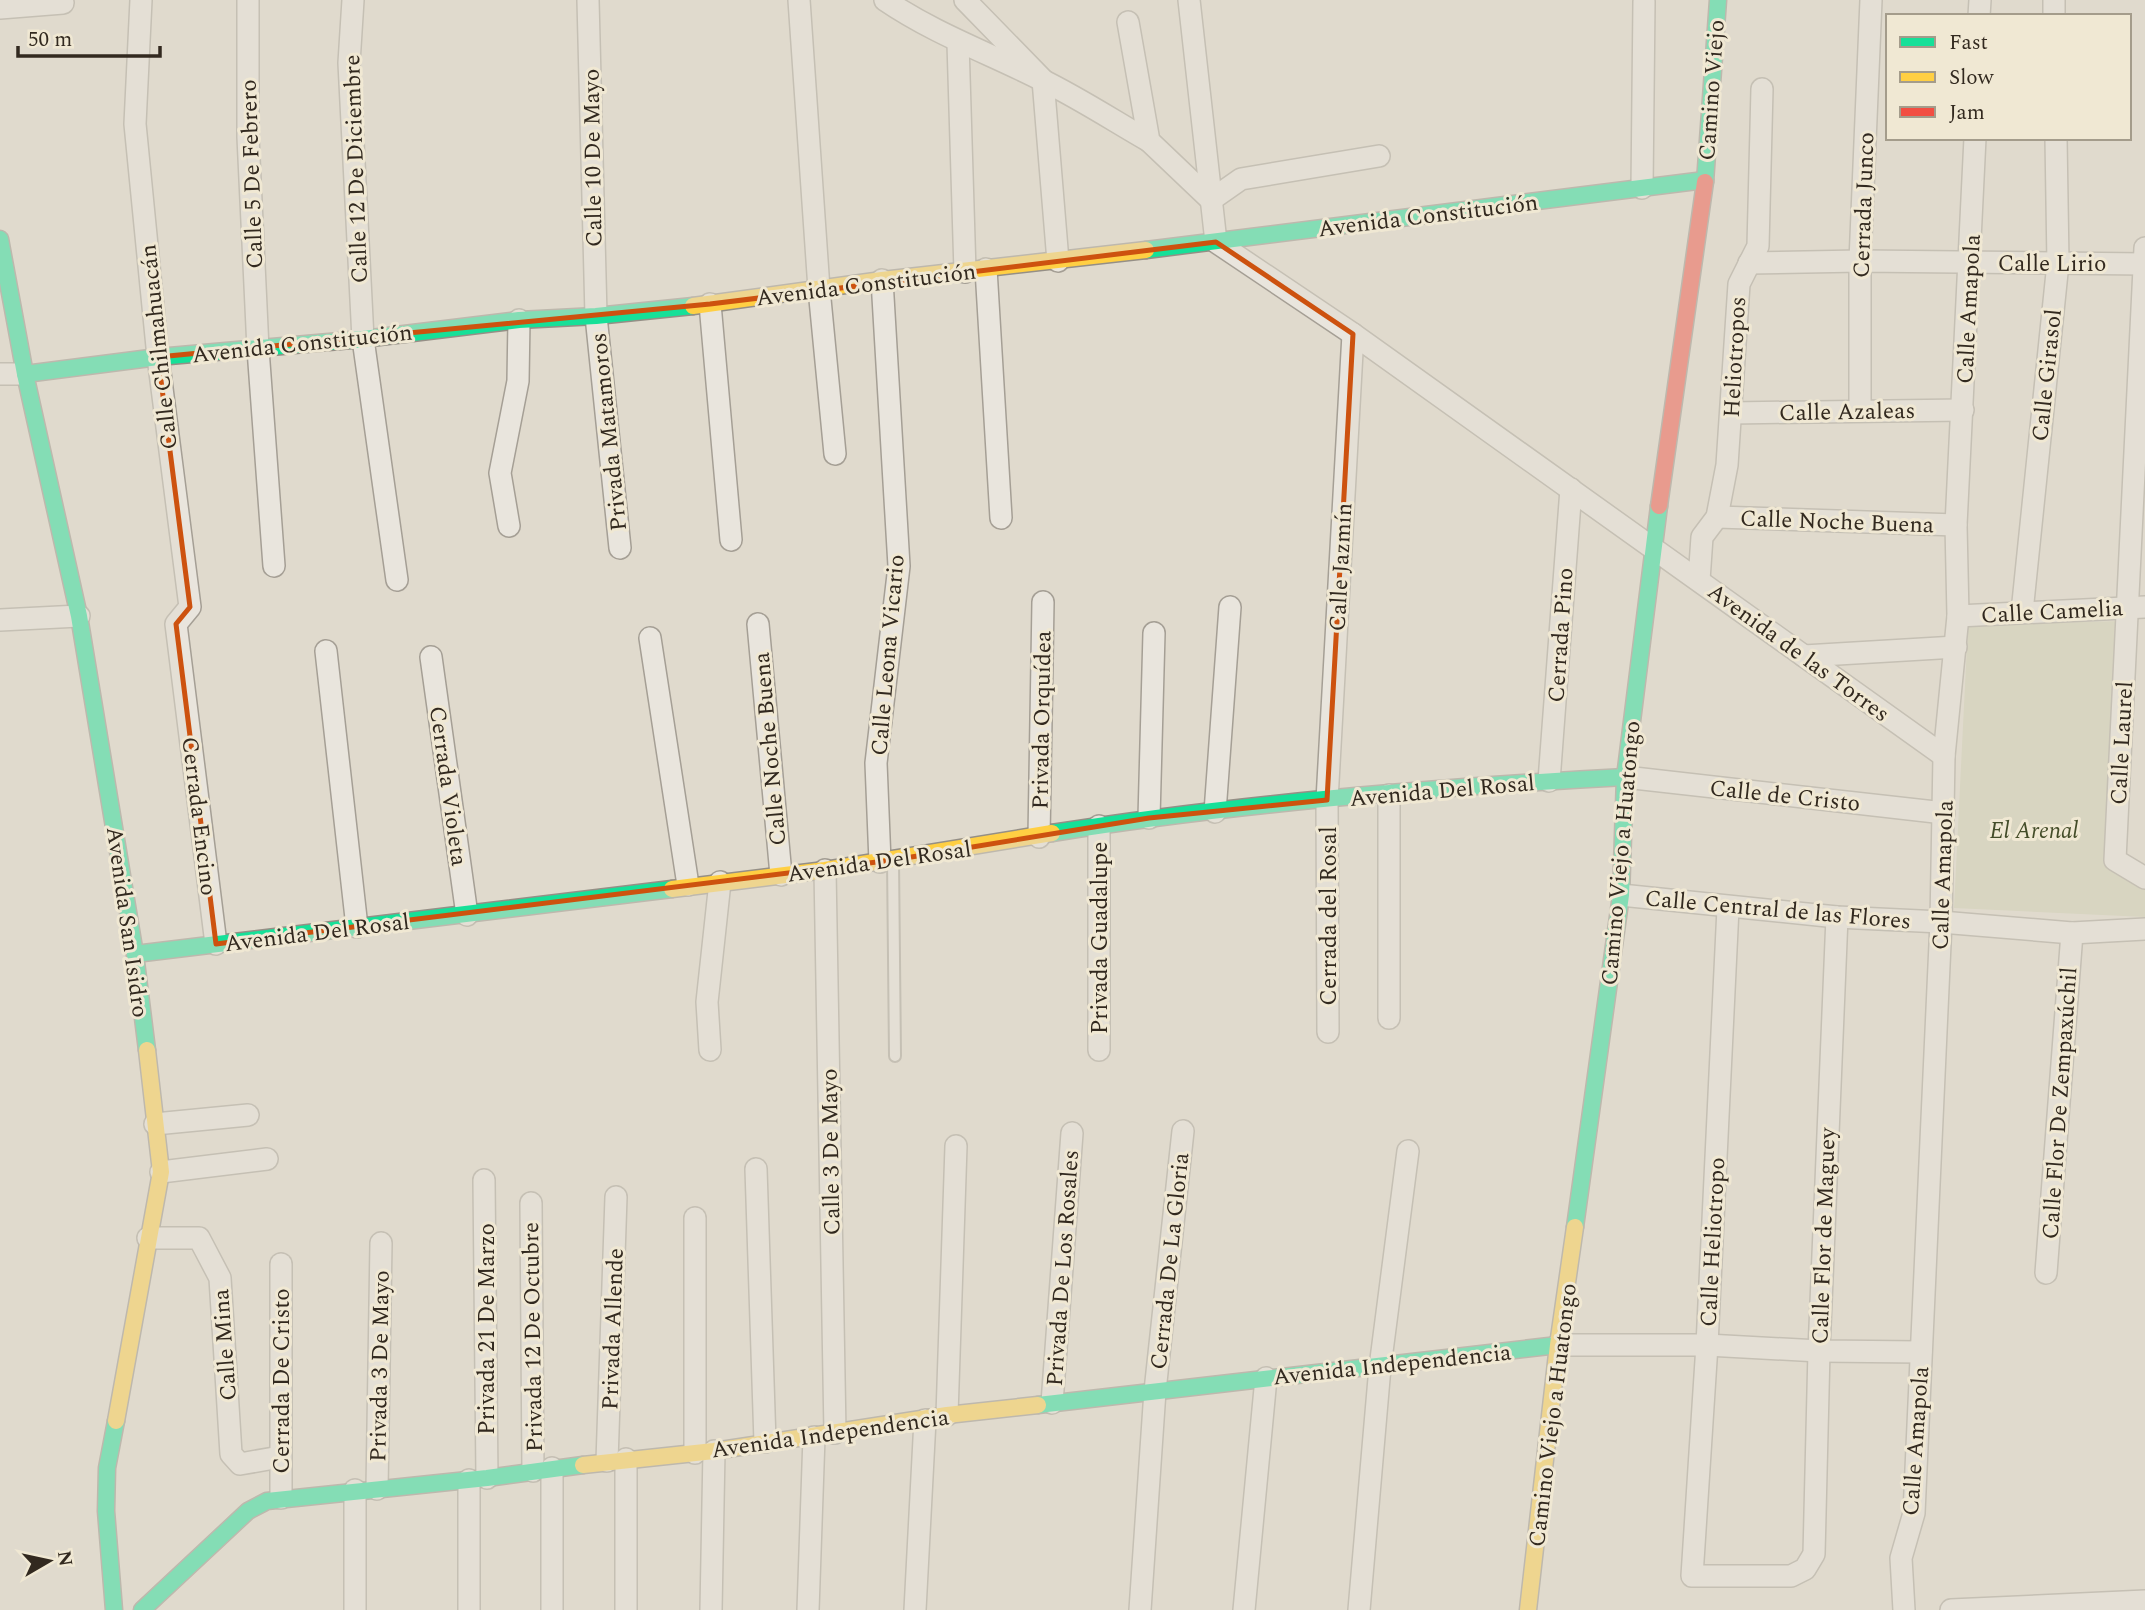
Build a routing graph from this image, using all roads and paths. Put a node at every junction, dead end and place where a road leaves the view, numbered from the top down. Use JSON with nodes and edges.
{"nodes":[{"id":1,"x":141,"y":0,"type":"edge"},
{"id":2,"x":248,"y":0,"type":"edge"},
{"id":3,"x":353,"y":0,"type":"edge"},
{"id":4,"x":588,"y":0,"type":"edge"},
{"id":5,"x":799,"y":0,"type":"edge"},
{"id":6,"x":885,"y":0,"type":"edge"},
{"id":7,"x":964,"y":0,"type":"edge"},
{"id":8,"x":1189,"y":0,"type":"edge"},
{"id":9,"x":1717,"y":0,"type":"edge"},
{"id":10,"x":1871,"y":0,"type":"edge"},
{"id":11,"x":1644,"y":2,"type":"dead end"},
{"id":12,"x":63,"y":3,"type":"dead end"},
{"id":13,"x":0,"y":8,"type":"edge"},
{"id":14,"x":1128,"y":22,"type":"dead end"},
{"id":15,"x":958,"y":43,"type":"junction"},
{"id":16,"x":1043,"y":80,"type":"junction"},
{"id":17,"x":1762,"y":89,"type":"dead end"},
{"id":18,"x":1975,"y":140,"type":"edge"},
{"id":19,"x":2056,"y":140,"type":"edge"},
{"id":20,"x":1149,"y":141,"type":"junction"},
{"id":21,"x":1379,"y":156,"type":"dead end"},
{"id":22,"x":1705,"y":180,"type":"junction"},
{"id":23,"x":1642,"y":188,"type":"junction"},
{"id":24,"x":1211,"y":200,"type":"junction"},
{"id":25,"x":0,"y":239,"type":"edge"},
{"id":26,"x":1216,"y":242,"type":"junction"},
{"id":27,"x":2145,"y":248,"type":"edge"},
{"id":28,"x":1058,"y":261,"type":"junction"},
{"id":29,"x":1860,"y":261,"type":"junction"},
{"id":30,"x":1749,"y":263,"type":"junction"},
{"id":31,"x":1971,"y":263,"type":"junction"},
{"id":32,"x":2057,"y":263,"type":"junction"},
{"id":33,"x":2145,"y":264,"type":"edge"},
{"id":34,"x":975,"y":271,"type":"junction"},
{"id":35,"x":882,"y":280,"type":"junction"},
{"id":36,"x":819,"y":289,"type":"junction"},
{"id":37,"x":710,"y":304,"type":"junction"},
{"id":38,"x":596,"y":316,"type":"junction"},
{"id":39,"x":519,"y":320,"type":"junction"},
{"id":40,"x":1353,"y":334,"type":"junction"},
{"id":41,"x":363,"y":339,"type":"junction"},
{"id":42,"x":258,"y":349,"type":"junction"},
{"id":43,"x":158,"y":357,"type":"junction"},
{"id":44,"x":0,"y":374,"type":"edge"},
{"id":45,"x":25,"y":374,"type":"junction"},
{"id":46,"x":1962,"y":410,"type":"junction"},
{"id":47,"x":1860,"y":411,"type":"junction"},
{"id":48,"x":1731,"y":413,"type":"junction"},
{"id":49,"x":835,"y":454,"type":"dead end"},
{"id":50,"x":1571,"y":489,"type":"junction"},
{"id":51,"x":1717,"y":517,"type":"junction"},
{"id":52,"x":1001,"y":518,"type":"dead end"},
{"id":53,"x":1956,"y":525,"type":"junction"},
{"id":54,"x":509,"y":526,"type":"dead end"},
{"id":55,"x":731,"y":540,"type":"dead end"},
{"id":56,"x":621,"y":548,"type":"dead end"},
{"id":57,"x":1653,"y":548,"type":"junction"},
{"id":58,"x":274,"y":566,"type":"dead end"},
{"id":59,"x":397,"y":580,"type":"dead end"},
{"id":60,"x":1699,"y":580,"type":"junction"},
{"id":61,"x":1043,"y":602,"type":"dead end"},
{"id":62,"x":1230,"y":607,"type":"dead end"},
{"id":63,"x":2137,"y":607,"type":"edge"},
{"id":64,"x":2022,"y":611,"type":"junction"},
{"id":65,"x":79,"y":616,"type":"junction"},
{"id":66,"x":1958,"y":616,"type":"junction"},
{"id":67,"x":0,"y":620,"type":"edge"},
{"id":68,"x":758,"y":624,"type":"dead end"},
{"id":69,"x":1154,"y":633,"type":"dead end"},
{"id":70,"x":650,"y":638,"type":"dead end"},
{"id":71,"x":1956,"y":647,"type":"junction"},
{"id":72,"x":326,"y":651,"type":"dead end"},
{"id":73,"x":1804,"y":656,"type":"junction"},
{"id":74,"x":430,"y":657,"type":"dead end"},
{"id":75,"x":183,"y":688,"type":"joint"},
{"id":76,"x":1944,"y":756,"type":"junction"},
{"id":77,"x":1625,"y":777,"type":"junction"},
{"id":78,"x":1549,"y":781,"type":"junction"},
{"id":79,"x":1390,"y":794,"type":"junction"},
{"id":80,"x":1328,"y":800,"type":"junction"},
{"id":81,"x":1215,"y":812,"type":"junction"},
{"id":82,"x":1944,"y":813,"type":"junction"},
{"id":83,"x":1149,"y":818,"type":"junction"},
{"id":84,"x":1099,"y":826,"type":"junction"},
{"id":85,"x":1039,"y":837,"type":"junction"},
{"id":86,"x":887,"y":861,"type":"junction"},
{"id":87,"x":825,"y":870,"type":"junction"},
{"id":88,"x":781,"y":875,"type":"junction"},
{"id":89,"x":2145,"y":878,"type":"edge"},
{"id":90,"x":720,"y":882,"type":"junction"},
{"id":91,"x":688,"y":885,"type":"junction"},
{"id":92,"x":1621,"y":895,"type":"junction"},
{"id":93,"x":1728,"y":908,"type":"junction"},
{"id":94,"x":467,"y":915,"type":"junction"},
{"id":95,"x":1837,"y":917,"type":"junction"},
{"id":96,"x":1941,"y":922,"type":"junction"},
{"id":97,"x":357,"y":927,"type":"junction"},
{"id":98,"x":2145,"y":929,"type":"edge"},
{"id":99,"x":2072,"y":933,"type":"junction"},
{"id":100,"x":216,"y":944,"type":"junction"},
{"id":101,"x":135,"y":954,"type":"junction"},
{"id":102,"x":1388,"y":1018,"type":"dead end"},
{"id":103,"x":1328,"y":1032,"type":"dead end"},
{"id":104,"x":710,"y":1050,"type":"dead end"},
{"id":105,"x":1099,"y":1050,"type":"dead end"},
{"id":106,"x":895,"y":1056,"type":"dead end"},
{"id":107,"x":248,"y":1115,"type":"dead end"},
{"id":108,"x":155,"y":1124,"type":"junction"},
{"id":109,"x":1183,"y":1131,"type":"dead end"},
{"id":110,"x":1072,"y":1133,"type":"dead end"},
{"id":111,"x":956,"y":1146,"type":"dead end"},
{"id":112,"x":1408,"y":1152,"type":"dead end"},
{"id":113,"x":267,"y":1159,"type":"dead end"},
{"id":114,"x":756,"y":1168,"type":"dead end"},
{"id":115,"x":160,"y":1172,"type":"junction"},
{"id":116,"x":484,"y":1180,"type":"dead end"},
{"id":117,"x":616,"y":1197,"type":"dead end"},
{"id":118,"x":531,"y":1203,"type":"dead end"},
{"id":119,"x":695,"y":1218,"type":"dead end"},
{"id":120,"x":148,"y":1238,"type":"junction"},
{"id":121,"x":381,"y":1243,"type":"dead end"},
{"id":122,"x":281,"y":1264,"type":"dead end"},
{"id":123,"x":2046,"y":1273,"type":"dead end"},
{"id":124,"x":1558,"y":1345,"type":"junction"},
{"id":125,"x":1707,"y":1345,"type":"junction"},
{"id":126,"x":1819,"y":1351,"type":"junction"},
{"id":127,"x":1921,"y":1352,"type":"junction"},
{"id":128,"x":1380,"y":1367,"type":"junction"},
{"id":129,"x":1266,"y":1378,"type":"junction"},
{"id":130,"x":1155,"y":1391,"type":"junction"},
{"id":131,"x":1052,"y":1403,"type":"junction"},
{"id":132,"x":947,"y":1415,"type":"junction"},
{"id":133,"x":925,"y":1420,"type":"junction"},
{"id":134,"x":824,"y":1435,"type":"junction"},
{"id":135,"x":765,"y":1442,"type":"junction"},
{"id":136,"x":705,"y":1452,"type":"junction"},
{"id":137,"x":280,"y":1457,"type":"junction"},
{"id":138,"x":617,"y":1460,"type":"junction"},
{"id":139,"x":543,"y":1470,"type":"junction"},
{"id":140,"x":478,"y":1479,"type":"junction"},
{"id":141,"x":377,"y":1489,"type":"junction"},
{"id":142,"x":355,"y":1490,"type":"junction"},
{"id":143,"x":281,"y":1498,"type":"junction"},
{"id":144,"x":1814,"y":1554,"type":"joint"},
{"id":145,"x":2145,"y":1601,"type":"edge"},
{"id":146,"x":114,"y":1610,"type":"edge"},
{"id":147,"x":142,"y":1610,"type":"edge"},
{"id":148,"x":355,"y":1610,"type":"edge"},
{"id":149,"x":469,"y":1610,"type":"edge"},
{"id":150,"x":552,"y":1610,"type":"edge"},
{"id":151,"x":626,"y":1610,"type":"edge"},
{"id":152,"x":711,"y":1610,"type":"edge"},
{"id":153,"x":808,"y":1610,"type":"edge"},
{"id":154,"x":915,"y":1610,"type":"edge"},
{"id":155,"x":1140,"y":1610,"type":"edge"},
{"id":156,"x":1244,"y":1610,"type":"edge"},
{"id":157,"x":1359,"y":1610,"type":"edge"},
{"id":158,"x":1528,"y":1610,"type":"edge"},
{"id":159,"x":1904,"y":1610,"type":"edge"},
{"id":160,"x":1951,"y":1610,"type":"edge"}],
"edges":[{"from":1,"to":43,"type":"street","name":"Calle Chilmahuacán"},
{"from":2,"to":42,"type":"street","name":"Calle 5 De Febrero"},
{"from":3,"to":41,"type":"street","name":"Calle 12 De Diciembre"},
{"from":4,"to":38,"type":"street","name":"Calle 10 De Mayo"},
{"from":5,"to":36,"type":"street"},
{"from":6,"to":15,"type":"street"},
{"from":7,"to":16,"type":"street"},
{"from":8,"to":24,"type":"street"},
{"from":9,"to":22,"type":"main road","name":"Camino Viejo"},
{"from":10,"to":29,"type":"street","name":"Cerrada Junco"},
{"from":11,"to":23,"type":"street"},
{"from":12,"to":13,"type":"street"},
{"from":14,"to":20,"type":"street"},
{"from":15,"to":16,"type":"street"},
{"from":15,"to":34,"type":"street"},
{"from":16,"to":20,"type":"street"},
{"from":16,"to":28,"type":"street"},
{"from":17,"to":30,"type":"street","name":"Heliotropos"},
{"from":18,"to":31,"type":"street","name":"Calle Amapola"},
{"from":19,"to":32,"type":"street","name":"Calle Girasol"},
{"from":20,"to":24,"type":"street"},
{"from":21,"to":24,"type":"street"},
{"from":22,"to":23,"type":"main road","name":"Avenida Constitución"},
{"from":22,"to":57,"type":"main road","name":"Camino Viejo a Huatongo"},
{"from":23,"to":26,"type":"main road","name":"Avenida Constitución"},
{"from":24,"to":26,"type":"street"},
{"from":25,"to":45,"type":"main road","name":"Avenida San Isidro"},
{"from":26,"to":28,"type":"main road","name":"Avenida Constitución"},
{"from":26,"to":40,"type":"street","name":"Avenida de las Torres"},
{"from":27,"to":33,"type":"street","name":"Calle Laurel"},
{"from":28,"to":34,"type":"main road","name":"Avenida Constitución"},
{"from":29,"to":30,"type":"street","name":"Calle Lirio"},
{"from":29,"to":31,"type":"street","name":"Calle Lirio"},
{"from":29,"to":47,"type":"street","name":"Cerrada Junco"},
{"from":30,"to":48,"type":"street","name":"Heliotropos"},
{"from":31,"to":32,"type":"street","name":"Calle Lirio"},
{"from":31,"to":46,"type":"street","name":"Calle Amapola"},
{"from":32,"to":33,"type":"street","name":"Calle Lirio"},
{"from":32,"to":64,"type":"street","name":"Calle Girasol"},
{"from":33,"to":63,"type":"street","name":"Calle Laurel"},
{"from":34,"to":35,"type":"main road","name":"Avenida Constitución"},
{"from":34,"to":52,"type":"street"},
{"from":35,"to":36,"type":"main road","name":"Avenida Constitución"},
{"from":35,"to":86,"type":"street","name":"Calle Leona Vicario"},
{"from":36,"to":37,"type":"main road","name":"Avenida Constitución"},
{"from":36,"to":49,"type":"street"},
{"from":37,"to":38,"type":"main road","name":"Avenida Constitución"},
{"from":37,"to":55,"type":"street"},
{"from":38,"to":39,"type":"main road","name":"Avenida Constitución"},
{"from":38,"to":56,"type":"street","name":"Privada Matamoros"},
{"from":39,"to":41,"type":"main road","name":"Avenida Constitución"},
{"from":39,"to":54,"type":"street"},
{"from":40,"to":50,"type":"street","name":"Avenida de las Torres"},
{"from":40,"to":80,"type":"street","name":"Calle Jazmín"},
{"from":41,"to":42,"type":"main road","name":"Avenida Constitución"},
{"from":41,"to":59,"type":"street","name":"Calle 12 De Diciembre"},
{"from":42,"to":43,"type":"main road","name":"Avenida Constitución"},
{"from":42,"to":58,"type":"street","name":"Calle 5 De Febrero"},
{"from":43,"to":45,"type":"main road","name":"Avenida Constitución"},
{"from":43,"to":75,"type":"street","name":"Calle Chilmahuacán"},
{"from":44,"to":45,"type":"street"},
{"from":45,"to":65,"type":"main road","name":"Avenida San Isidro"},
{"from":46,"to":47,"type":"street","name":"Calle Azaleas"},
{"from":46,"to":53,"type":"street","name":"Calle Amapola"},
{"from":47,"to":48,"type":"street","name":"Calle Azaleas"},
{"from":48,"to":51,"type":"street","name":"Heliotropos"},
{"from":50,"to":57,"type":"street","name":"Avenida de las Torres"},
{"from":50,"to":78,"type":"street","name":"Cerrada Pino"},
{"from":51,"to":53,"type":"street","name":"Calle Noche Buena"},
{"from":51,"to":60,"type":"street","name":"Heliotropos"},
{"from":53,"to":66,"type":"street","name":"Calle Amapola"},
{"from":57,"to":60,"type":"street","name":"Avenida de las Torres"},
{"from":57,"to":77,"type":"main road","name":"Camino Viejo a Huatongo"},
{"from":60,"to":73,"type":"street","name":"Avenida de las Torres"},
{"from":61,"to":85,"type":"street","name":"Privada Orquídea"},
{"from":62,"to":81,"type":"street"},
{"from":63,"to":64,"type":"street","name":"Calle Camelia"},
{"from":63,"to":89,"type":"street","name":"Calle Laurel"},
{"from":64,"to":66,"type":"street","name":"Calle Camelia"},
{"from":65,"to":67,"type":"street"},
{"from":65,"to":101,"type":"main road","name":"Avenida San Isidro"},
{"from":66,"to":71,"type":"street","name":"Calle Amapola"},
{"from":68,"to":88,"type":"street","name":"Calle Noche Buena"},
{"from":69,"to":83,"type":"street"},
{"from":70,"to":91,"type":"street"},
{"from":71,"to":73,"type":"street","name":"Calle Camelia"},
{"from":71,"to":76,"type":"street","name":"Calle Amapola"},
{"from":72,"to":97,"type":"street"},
{"from":73,"to":76,"type":"street","name":"Avenida de las Torres"},
{"from":74,"to":94,"type":"street","name":"Cerrada Violeta"},
{"from":75,"to":100,"type":"street","name":"Cerrada Encino"},
{"from":76,"to":82,"type":"street","name":"Calle Amapola"},
{"from":77,"to":78,"type":"main road","name":"Avenida Del Rosal"},
{"from":77,"to":82,"type":"street","name":"Calle de Cristo"},
{"from":77,"to":92,"type":"main road","name":"Camino Viejo a Huatongo"},
{"from":78,"to":79,"type":"main road","name":"Avenida Del Rosal"},
{"from":79,"to":80,"type":"main road","name":"Avenida Del Rosal"},
{"from":79,"to":102,"type":"street"},
{"from":80,"to":81,"type":"main road","name":"Avenida Del Rosal"},
{"from":80,"to":103,"type":"street","name":"Cerrada del Rosal"},
{"from":81,"to":83,"type":"main road","name":"Avenida Del Rosal"},
{"from":82,"to":96,"type":"street","name":"Calle Amapola"},
{"from":83,"to":84,"type":"main road","name":"Avenida Del Rosal"},
{"from":84,"to":85,"type":"main road","name":"Avenida Del Rosal"},
{"from":84,"to":105,"type":"street","name":"Privada Guadalupe"},
{"from":85,"to":86,"type":"main road","name":"Avenida Del Rosal"},
{"from":86,"to":87,"type":"main road","name":"Avenida Del Rosal"},
{"from":86,"to":106,"type":"lane"},
{"from":87,"to":88,"type":"main road","name":"Avenida Del Rosal"},
{"from":87,"to":134,"type":"street","name":"Calle 3 De Mayo"},
{"from":88,"to":90,"type":"main road","name":"Avenida Del Rosal"},
{"from":90,"to":91,"type":"main road","name":"Avenida Del Rosal"},
{"from":90,"to":104,"type":"street"},
{"from":91,"to":94,"type":"main road","name":"Avenida Del Rosal"},
{"from":92,"to":93,"type":"street","name":"Calle Central de las Flores"},
{"from":92,"to":124,"type":"main road","name":"Camino Viejo a Huatongo"},
{"from":93,"to":95,"type":"street","name":"Calle Central de las Flores"},
{"from":93,"to":125,"type":"street","name":"Calle Heliotropo"},
{"from":94,"to":97,"type":"main road","name":"Avenida Del Rosal"},
{"from":95,"to":96,"type":"street","name":"Calle Central de las Flores"},
{"from":95,"to":126,"type":"street","name":"Calle Flor de Maguey"},
{"from":96,"to":99,"type":"street","name":"Calle Central de las Flores"},
{"from":96,"to":127,"type":"street","name":"Calle Amapola"},
{"from":97,"to":100,"type":"main road","name":"Avenida Del Rosal"},
{"from":98,"to":99,"type":"street","name":"Calle Central de las Flores"},
{"from":99,"to":123,"type":"street","name":"Calle Flor De Zempaxúchil"},
{"from":100,"to":101,"type":"main road","name":"Avenida Del Rosal"},
{"from":101,"to":108,"type":"main road","name":"Avenida San Isidro"},
{"from":107,"to":108,"type":"street"},
{"from":108,"to":115,"type":"main road","name":"Avenida San Isidro"},
{"from":109,"to":130,"type":"street","name":"Cerrada De La Gloria"},
{"from":110,"to":131,"type":"street","name":"Privada De Los Rosales"},
{"from":111,"to":132,"type":"street"},
{"from":112,"to":128,"type":"street"},
{"from":113,"to":115,"type":"street"},
{"from":114,"to":135,"type":"street"},
{"from":115,"to":120,"type":"main road","name":"Avenida San Isidro"},
{"from":116,"to":140,"type":"street","name":"Privada 21 De Marzo"},
{"from":117,"to":138,"type":"street","name":"Privada Allende"},
{"from":118,"to":139,"type":"street","name":"Privada 12 De Octubre"},
{"from":119,"to":136,"type":"street"},
{"from":120,"to":137,"type":"street","name":"Calle Mina"},
{"from":120,"to":146,"type":"main road","name":"Avenida San Isidro"},
{"from":121,"to":141,"type":"street","name":"Privada 3 De Mayo"},
{"from":122,"to":137,"type":"street","name":"Cerrada De Cristo"},
{"from":124,"to":125,"type":"street"},
{"from":124,"to":128,"type":"main road","name":"Avenida Independencia"},
{"from":124,"to":158,"type":"main road","name":"Camino Viejo a Huatongo"},
{"from":125,"to":126,"type":"street"},
{"from":125,"to":144,"type":"street","name":"Calle Heliotropo"},
{"from":126,"to":127,"type":"street"},
{"from":126,"to":144,"type":"street","name":"Calle Flor de Maguey"},
{"from":127,"to":159,"type":"street","name":"Calle Amapola"},
{"from":128,"to":129,"type":"main road","name":"Avenida Independencia"},
{"from":128,"to":157,"type":"street"},
{"from":129,"to":130,"type":"main road","name":"Avenida Independencia"},
{"from":129,"to":156,"type":"street"},
{"from":130,"to":131,"type":"main road","name":"Avenida Independencia"},
{"from":130,"to":155,"type":"street","name":"Cerrada De La Gloria"},
{"from":131,"to":132,"type":"main road","name":"Avenida Independencia"},
{"from":132,"to":133,"type":"main road","name":"Avenida Independencia"},
{"from":133,"to":134,"type":"main road","name":"Avenida Independencia"},
{"from":133,"to":154,"type":"street"},
{"from":134,"to":135,"type":"main road","name":"Avenida Independencia"},
{"from":134,"to":153,"type":"street","name":"Calle 3 De Mayo"},
{"from":135,"to":136,"type":"main road","name":"Avenida Independencia"},
{"from":136,"to":138,"type":"main road","name":"Avenida Independencia"},
{"from":136,"to":152,"type":"street"},
{"from":137,"to":143,"type":"street","name":"Cerrada De Cristo"},
{"from":138,"to":139,"type":"main road","name":"Avenida Independencia"},
{"from":138,"to":151,"type":"street","name":"Privada Allende"},
{"from":139,"to":140,"type":"main road","name":"Avenida Independencia"},
{"from":139,"to":150,"type":"street","name":"Privada 12 De Octubre"},
{"from":140,"to":141,"type":"main road","name":"Avenida Independencia"},
{"from":140,"to":149,"type":"street","name":"Privada 21 De Marzo"},
{"from":141,"to":142,"type":"main road","name":"Avenida Independencia"},
{"from":142,"to":143,"type":"main road","name":"Avenida Independencia"},
{"from":142,"to":148,"type":"street"},
{"from":143,"to":147,"type":"main road","name":"Avenida Independencia"},
{"from":145,"to":160,"type":"street"}]}
